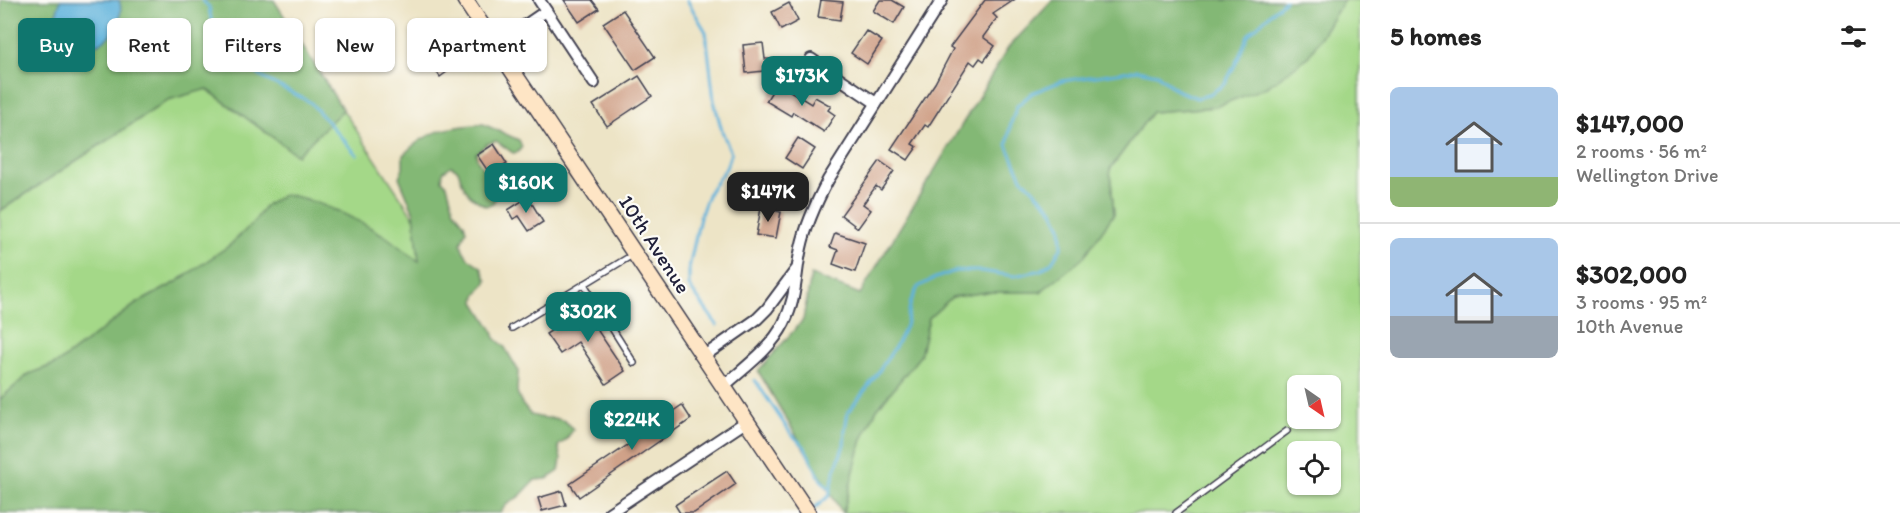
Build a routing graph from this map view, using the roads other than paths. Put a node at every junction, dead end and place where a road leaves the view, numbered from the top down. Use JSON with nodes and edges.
{"nodes":[{"id":1,"x":465,"y":0,"type":"edge"},
{"id":2,"x":539,"y":0,"type":"edge"},
{"id":3,"x":942,"y":0,"type":"edge"},
{"id":4,"x":546,"y":11,"type":"junction"},
{"id":5,"x":477,"y":18,"type":"edge"},
{"id":6,"x":536,"y":18,"type":"edge"},
{"id":7,"x":811,"y":59,"type":"dead end"},
{"id":8,"x":513,"y":72,"type":"edge"},
{"id":9,"x":594,"y":83,"type":"dead end"},
{"id":10,"x":876,"y":103,"type":"junction"},
{"id":11,"x":635,"y":253,"type":"junction"},
{"id":12,"x":798,"y":267,"type":"junction"},
{"id":13,"x":584,"y":285,"type":"junction"},
{"id":14,"x":512,"y":328,"type":"dead end"},
{"id":15,"x":704,"y":356,"type":"junction"},
{"id":16,"x":634,"y":363,"type":"dead end"},
{"id":17,"x":724,"y":386,"type":"junction"},
{"id":18,"x":747,"y":421,"type":"junction"},
{"id":19,"x":1287,"y":431,"type":"dead end"},
{"id":20,"x":609,"y":513,"type":"edge"},
{"id":21,"x":808,"y":513,"type":"edge"},
{"id":22,"x":1176,"y":513,"type":"edge"}],
"edges":[{"from":1,"to":5,"type":"street","name":"10th Avenue"},
{"from":2,"to":4,"type":"street"},
{"from":3,"to":10,"type":"street"},
{"from":4,"to":6,"type":"street"},
{"from":4,"to":9,"type":"street"},
{"from":7,"to":10,"type":"street"},
{"from":8,"to":11,"type":"street","name":"10th Avenue"},
{"from":10,"to":12,"type":"street"},
{"from":11,"to":13,"type":"lane"},
{"from":11,"to":15,"type":"street","name":"10th Avenue"},
{"from":12,"to":15,"type":"street"},
{"from":12,"to":17,"type":"street"},
{"from":13,"to":14,"type":"lane"},
{"from":13,"to":16,"type":"lane"},
{"from":15,"to":17,"type":"street","name":"10th Avenue"},
{"from":17,"to":18,"type":"street","name":"10th Avenue"},
{"from":18,"to":20,"type":"street"},
{"from":18,"to":21,"type":"street","name":"10th Avenue"},
{"from":19,"to":22,"type":"lane"}]}
